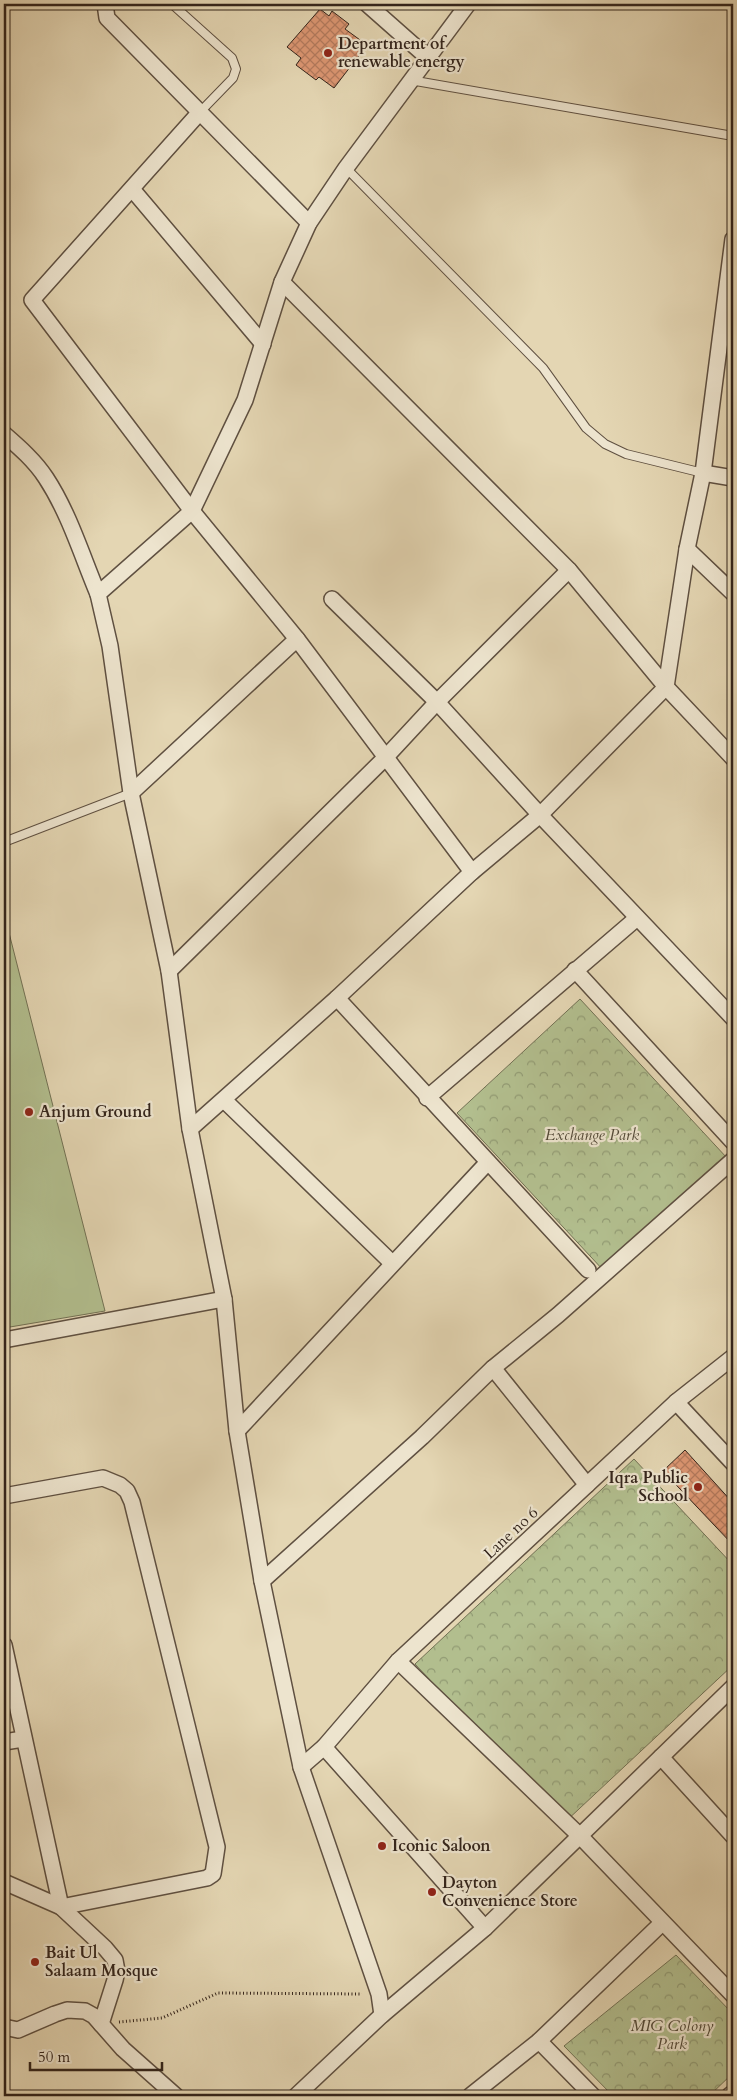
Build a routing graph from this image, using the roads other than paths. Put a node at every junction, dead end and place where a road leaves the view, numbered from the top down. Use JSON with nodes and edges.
{"nodes":[{"id":1,"x":105,"y":4,"type":"edge"},
{"id":2,"x":172,"y":4,"type":"edge"},
{"id":3,"x":367,"y":4,"type":"edge"},
{"id":4,"x":468,"y":4,"type":"edge"},
{"id":5,"x":427,"y":57,"type":"junction"},
{"id":6,"x":410,"y":80,"type":"junction"},
{"id":7,"x":200,"y":112,"type":"junction"},
{"id":8,"x":733,"y":136,"type":"edge"},
{"id":9,"x":346,"y":168,"type":"junction"},
{"id":10,"x":132,"y":189,"type":"junction"},
{"id":11,"x":309,"y":223,"type":"junction"},
{"id":12,"x":733,"y":239,"type":"edge"},
{"id":13,"x":282,"y":282,"type":"junction"},
{"id":14,"x":263,"y":344,"type":"junction"},
{"id":15,"x":4,"y":434,"type":"edge"},
{"id":16,"x":703,"y":473,"type":"junction"},
{"id":17,"x":733,"y":478,"type":"edge"},
{"id":18,"x":192,"y":511,"type":"junction"},
{"id":19,"x":687,"y":549,"type":"junction"},
{"id":20,"x":570,"y":570,"type":"junction"},
{"id":21,"x":733,"y":593,"type":"edge"},
{"id":22,"x":98,"y":594,"type":"junction"},
{"id":23,"x":332,"y":599,"type":"dead end"},
{"id":24,"x":297,"y":639,"type":"junction"},
{"id":25,"x":666,"y":687,"type":"junction"},
{"id":26,"x":437,"y":702,"type":"junction"},
{"id":27,"x":385,"y":758,"type":"junction"},
{"id":28,"x":733,"y":758,"type":"edge"},
{"id":29,"x":131,"y":793,"type":"junction"},
{"id":30,"x":540,"y":815,"type":"junction"},
{"id":31,"x":4,"y":842,"type":"edge"},
{"id":32,"x":472,"y":872,"type":"junction"},
{"id":33,"x":637,"y":918,"type":"junction"},
{"id":34,"x":575,"y":970,"type":"junction"},
{"id":35,"x":169,"y":971,"type":"junction"},
{"id":36,"x":337,"y":998,"type":"junction"},
{"id":37,"x":733,"y":1018,"type":"edge"},
{"id":38,"x":428,"y":1098,"type":"junction"},
{"id":39,"x":224,"y":1100,"type":"junction"},
{"id":40,"x":190,"y":1129,"type":"junction"},
{"id":41,"x":733,"y":1142,"type":"edge"},
{"id":42,"x":733,"y":1160,"type":"edge"},
{"id":43,"x":488,"y":1162,"type":"junction"},
{"id":44,"x":392,"y":1263,"type":"junction"},
{"id":45,"x":588,"y":1270,"type":"dead end"},
{"id":46,"x":224,"y":1299,"type":"junction"},
{"id":47,"x":4,"y":1340,"type":"edge"},
{"id":48,"x":733,"y":1357,"type":"edge"},
{"id":49,"x":493,"y":1368,"type":"junction"},
{"id":50,"x":676,"y":1402,"type":"junction"},
{"id":51,"x":237,"y":1431,"type":"junction"},
{"id":52,"x":733,"y":1463,"type":"edge"},
{"id":53,"x":587,"y":1485,"type":"junction"},
{"id":54,"x":4,"y":1496,"type":"edge"},
{"id":55,"x":262,"y":1581,"type":"junction"},
{"id":56,"x":4,"y":1645,"type":"edge"},
{"id":57,"x":398,"y":1661,"type":"junction"},
{"id":58,"x":733,"y":1687,"type":"edge"},
{"id":59,"x":23,"y":1739,"type":"junction"},
{"id":60,"x":4,"y":1742,"type":"edge"},
{"id":61,"x":324,"y":1747,"type":"junction"},
{"id":62,"x":661,"y":1757,"type":"junction"},
{"id":63,"x":300,"y":1767,"type":"junction"},
{"id":64,"x":580,"y":1836,"type":"junction"},
{"id":65,"x":733,"y":1836,"type":"edge"},
{"id":66,"x":4,"y":1882,"type":"edge"},
{"id":67,"x":61,"y":1907,"type":"junction"},
{"id":68,"x":662,"y":1923,"type":"junction"},
{"id":69,"x":485,"y":1928,"type":"junction"},
{"id":70,"x":733,"y":1995,"type":"edge"},
{"id":71,"x":382,"y":2016,"type":"junction"},
{"id":72,"x":101,"y":2024,"type":"junction"},
{"id":73,"x":4,"y":2027,"type":"edge"},
{"id":74,"x":539,"y":2040,"type":"junction"},
{"id":75,"x":733,"y":2092,"type":"edge"},
{"id":76,"x":176,"y":2096,"type":"edge"},
{"id":77,"x":296,"y":2096,"type":"edge"},
{"id":78,"x":470,"y":2096,"type":"edge"},
{"id":79,"x":593,"y":2096,"type":"edge"},
{"id":80,"x":729,"y":2096,"type":"edge"}],
"edges":[{"from":1,"to":7,"type":"street"},
{"from":2,"to":7,"type":"lane"},
{"from":3,"to":5,"type":"street"},
{"from":4,"to":5,"type":"street"},
{"from":5,"to":6,"type":"street"},
{"from":6,"to":8,"type":"lane"},
{"from":6,"to":9,"type":"street"},
{"from":7,"to":10,"type":"street"},
{"from":7,"to":11,"type":"street"},
{"from":9,"to":11,"type":"street"},
{"from":9,"to":16,"type":"lane"},
{"from":10,"to":14,"type":"street"},
{"from":10,"to":18,"type":"street"},
{"from":11,"to":13,"type":"street"},
{"from":12,"to":16,"type":"street"},
{"from":13,"to":14,"type":"street"},
{"from":13,"to":20,"type":"street"},
{"from":14,"to":18,"type":"street"},
{"from":15,"to":22,"type":"street"},
{"from":16,"to":17,"type":"street"},
{"from":16,"to":19,"type":"street"},
{"from":18,"to":22,"type":"street"},
{"from":18,"to":24,"type":"street"},
{"from":19,"to":21,"type":"street"},
{"from":19,"to":25,"type":"street"},
{"from":20,"to":25,"type":"street"},
{"from":20,"to":26,"type":"street"},
{"from":22,"to":29,"type":"street"},
{"from":23,"to":26,"type":"street"},
{"from":24,"to":27,"type":"street"},
{"from":24,"to":29,"type":"street"},
{"from":25,"to":28,"type":"street"},
{"from":25,"to":30,"type":"street"},
{"from":26,"to":27,"type":"street"},
{"from":26,"to":30,"type":"street"},
{"from":27,"to":32,"type":"street"},
{"from":27,"to":35,"type":"street"},
{"from":29,"to":31,"type":"lane"},
{"from":29,"to":35,"type":"street"},
{"from":30,"to":32,"type":"street"},
{"from":30,"to":33,"type":"street"},
{"from":32,"to":36,"type":"street"},
{"from":33,"to":34,"type":"street"},
{"from":33,"to":37,"type":"street"},
{"from":34,"to":38,"type":"street"},
{"from":34,"to":41,"type":"street"},
{"from":35,"to":40,"type":"street"},
{"from":36,"to":38,"type":"street"},
{"from":36,"to":39,"type":"street"},
{"from":38,"to":43,"type":"street"},
{"from":39,"to":40,"type":"street"},
{"from":39,"to":44,"type":"street"},
{"from":40,"to":46,"type":"street"},
{"from":42,"to":49,"type":"street"},
{"from":43,"to":44,"type":"street"},
{"from":43,"to":45,"type":"street"},
{"from":44,"to":51,"type":"street"},
{"from":46,"to":47,"type":"street"},
{"from":46,"to":51,"type":"street"},
{"from":48,"to":50,"type":"street","name":"Lane no 6"},
{"from":49,"to":53,"type":"street"},
{"from":49,"to":55,"type":"street"},
{"from":50,"to":52,"type":"street"},
{"from":50,"to":53,"type":"street","name":"Lane no 6"},
{"from":51,"to":55,"type":"street"},
{"from":53,"to":57,"type":"street","name":"Lane no 6"},
{"from":54,"to":67,"type":"street"},
{"from":55,"to":63,"type":"street"},
{"from":56,"to":59,"type":"street"},
{"from":57,"to":61,"type":"street","name":"Lane no 6"},
{"from":57,"to":64,"type":"street"},
{"from":58,"to":62,"type":"street"},
{"from":59,"to":60,"type":"street"},
{"from":59,"to":67,"type":"street"},
{"from":61,"to":63,"type":"street","name":"Lane no 6"},
{"from":61,"to":69,"type":"street"},
{"from":62,"to":64,"type":"street"},
{"from":62,"to":65,"type":"street"},
{"from":63,"to":71,"type":"street"},
{"from":64,"to":68,"type":"street"},
{"from":64,"to":69,"type":"street"},
{"from":66,"to":67,"type":"street"},
{"from":67,"to":72,"type":"street"},
{"from":68,"to":70,"type":"street"},
{"from":68,"to":74,"type":"street"},
{"from":69,"to":71,"type":"street"},
{"from":71,"to":77,"type":"street"},
{"from":72,"to":73,"type":"street"},
{"from":72,"to":76,"type":"street"},
{"from":74,"to":78,"type":"street"},
{"from":74,"to":79,"type":"street"},
{"from":75,"to":80,"type":"street"}]}
